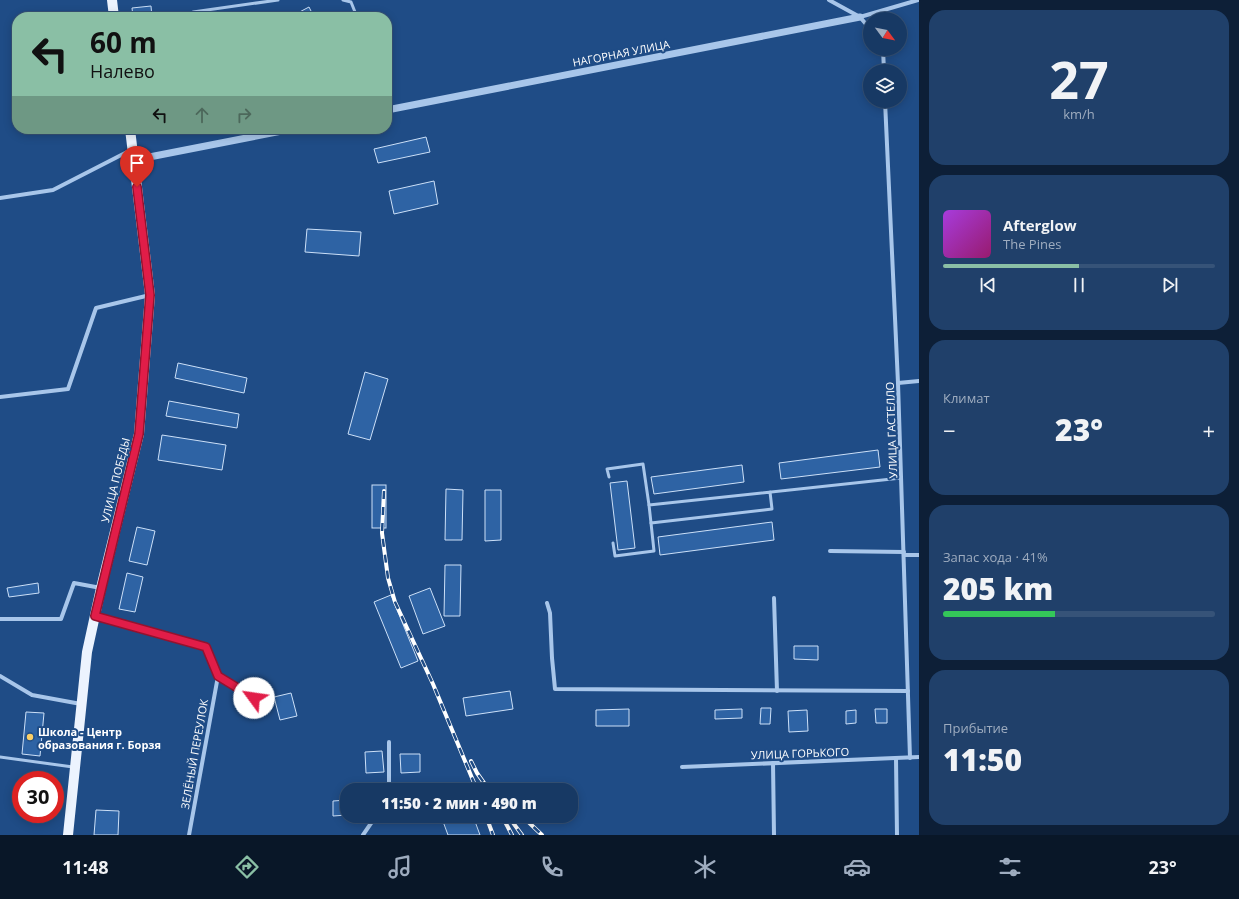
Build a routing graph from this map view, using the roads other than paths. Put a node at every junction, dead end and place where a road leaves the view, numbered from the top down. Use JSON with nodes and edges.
{"nodes":[{"id":1,"x":112,"y":0,"type":"edge"},
{"id":2,"x":278,"y":0,"type":"edge"},
{"id":3,"x":343,"y":0,"type":"edge"},
{"id":4,"x":829,"y":0,"type":"edge"},
{"id":5,"x":918,"y":0,"type":"edge"},
{"id":6,"x":113,"y":12,"type":"edge"},
{"id":7,"x":193,"y":12,"type":"dead end"},
{"id":8,"x":354,"y":12,"type":"edge"},
{"id":9,"x":860,"y":17,"type":"junction"},
{"id":10,"x":863,"y":21,"type":"edge"},
{"id":11,"x":885,"y":108,"type":"edge"},
{"id":12,"x":392,"y":109,"type":"edge"},
{"id":13,"x":131,"y":134,"type":"edge"},
{"id":14,"x":267,"y":134,"type":"edge"},
{"id":15,"x":133,"y":149,"type":"junction"},
{"id":16,"x":134,"y":160,"type":"junction"},
{"id":17,"x":0,"y":198,"type":"edge"},
{"id":18,"x":150,"y":295,"type":"junction"},
{"id":19,"x":919,"y":381,"type":"edge"},
{"id":20,"x":898,"y":382,"type":"junction"},
{"id":21,"x":0,"y":397,"type":"edge"},
{"id":22,"x":608,"y":477,"type":"dead end"},
{"id":23,"x":901,"y":478,"type":"junction"},
{"id":24,"x":770,"y":492,"type":"junction"},
{"id":25,"x":648,"y":505,"type":"junction"},
{"id":26,"x":651,"y":523,"type":"junction"},
{"id":27,"x":613,"y":543,"type":"dead end"},
{"id":28,"x":830,"y":551,"type":"dead end"},
{"id":29,"x":904,"y":554,"type":"junction"},
{"id":30,"x":919,"y":555,"type":"edge"},
{"id":31,"x":101,"y":588,"type":"junction"},
{"id":32,"x":774,"y":598,"type":"dead end"},
{"id":33,"x":547,"y":603,"type":"dead end"},
{"id":34,"x":95,"y":616,"type":"junction"},
{"id":35,"x":0,"y":619,"type":"edge"},
{"id":36,"x":0,"y":676,"type":"edge"},
{"id":37,"x":218,"y":676,"type":"junction"},
{"id":38,"x":777,"y":690,"type":"junction"},
{"id":39,"x":908,"y":691,"type":"junction"},
{"id":40,"x":254,"y":698,"type":"dead end"},
{"id":41,"x":82,"y":704,"type":"junction"},
{"id":42,"x":389,"y":742,"type":"dead end"},
{"id":43,"x":0,"y":757,"type":"edge"},
{"id":44,"x":919,"y":757,"type":"edge"},
{"id":45,"x":910,"y":758,"type":"junction"},
{"id":46,"x":896,"y":759,"type":"junction"},
{"id":47,"x":773,"y":763,"type":"junction"},
{"id":48,"x":75,"y":767,"type":"junction"},
{"id":49,"x":682,"y":767,"type":"dead end"},
{"id":50,"x":389,"y":783,"type":"edge"},
{"id":51,"x":371,"y":823,"type":"edge"},
{"id":52,"x":68,"y":835,"type":"edge"},
{"id":53,"x":189,"y":835,"type":"edge"},
{"id":54,"x":363,"y":835,"type":"edge"},
{"id":55,"x":774,"y":835,"type":"edge"},
{"id":56,"x":897,"y":835,"type":"edge"}],
"edges":[{"from":1,"to":6,"type":"main road"},
{"from":2,"to":7,"type":"lane"},
{"from":3,"to":8,"type":"lane"},
{"from":4,"to":9,"type":"street"},
{"from":5,"to":9,"type":"street"},
{"from":9,"to":10,"type":"street"},
{"from":9,"to":12,"type":"street","name":"НАГОРНАЯ УЛИЦА"},
{"from":11,"to":20,"type":"street","name":"УЛИЦА ГАСТЕЛЛО"},
{"from":13,"to":15,"type":"main road","name":"УЛИЦА ПОБЕДЫ"},
{"from":14,"to":16,"type":"street"},
{"from":15,"to":16,"type":"main road","name":"УЛИЦА ПОБЕДЫ"},
{"from":15,"to":17,"type":"street"},
{"from":16,"to":18,"type":"main road","name":"УЛИЦА ПОБЕДЫ"},
{"from":18,"to":21,"type":"street"},
{"from":18,"to":31,"type":"main road","name":"УЛИЦА ПОБЕДЫ"},
{"from":19,"to":20,"type":"street"},
{"from":20,"to":23,"type":"street","name":"УЛИЦА ГАСТЕЛЛО"},
{"from":22,"to":25,"type":"lane"},
{"from":23,"to":24,"type":"lane"},
{"from":23,"to":29,"type":"street","name":"УЛИЦА ГАСТЕЛЛО"},
{"from":24,"to":25,"type":"lane"},
{"from":24,"to":26,"type":"lane"},
{"from":25,"to":26,"type":"lane"},
{"from":26,"to":27,"type":"lane"},
{"from":28,"to":29,"type":"street"},
{"from":29,"to":30,"type":"street"},
{"from":29,"to":39,"type":"street","name":"УЛИЦА ГАСТЕЛЛО"},
{"from":31,"to":34,"type":"main road","name":"УЛИЦА ПОБЕДЫ"},
{"from":31,"to":35,"type":"street"},
{"from":32,"to":38,"type":"street"},
{"from":33,"to":38,"type":"street"},
{"from":34,"to":37,"type":"street"},
{"from":34,"to":41,"type":"main road","name":"УЛИЦА ПОБЕДЫ"},
{"from":36,"to":41,"type":"street"},
{"from":37,"to":40,"type":"street"},
{"from":37,"to":53,"type":"street","name":"ЗЕЛЁНЫЙ ПЕРЕУЛОК"},
{"from":38,"to":39,"type":"street"},
{"from":39,"to":45,"type":"street","name":"УЛИЦА ГАСТЕЛЛО"},
{"from":41,"to":48,"type":"main road","name":"УЛИЦА ПОБЕДЫ"},
{"from":42,"to":50,"type":"street"},
{"from":43,"to":48,"type":"lane"},
{"from":44,"to":45,"type":"street","name":"УЛИЦА ГОРЬКОГО"},
{"from":45,"to":46,"type":"street","name":"УЛИЦА ГОРЬКОГО"},
{"from":46,"to":47,"type":"street","name":"УЛИЦА ГОРЬКОГО"},
{"from":46,"to":56,"type":"street"},
{"from":47,"to":49,"type":"street","name":"УЛИЦА ГОРЬКОГО"},
{"from":47,"to":55,"type":"street"},
{"from":48,"to":52,"type":"main road","name":"УЛИЦА ПОБЕДЫ"},
{"from":51,"to":54,"type":"street"}]}
